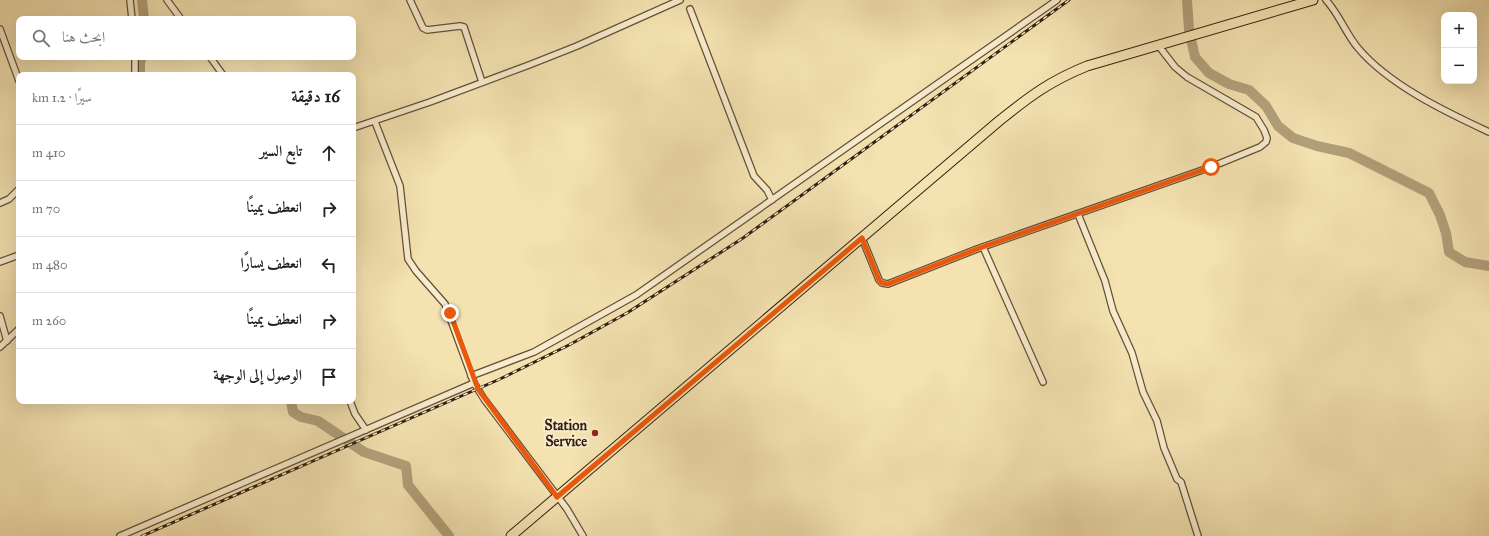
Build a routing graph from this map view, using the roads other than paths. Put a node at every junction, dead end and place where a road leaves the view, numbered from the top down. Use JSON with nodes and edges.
{"nodes":[{"id":1,"x":130,"y":0,"type":"edge"},
{"id":2,"x":167,"y":0,"type":"edge"},
{"id":3,"x":410,"y":0,"type":"edge"},
{"id":4,"x":680,"y":0,"type":"edge"},
{"id":5,"x":1057,"y":0,"type":"edge"},
{"id":6,"x":1313,"y":0,"type":"edge"},
{"id":7,"x":1326,"y":0,"type":"edge"},
{"id":8,"x":690,"y":9,"type":"dead end"},
{"id":9,"x":132,"y":16,"type":"edge"},
{"id":10,"x":179,"y":16,"type":"edge"},
{"id":11,"x":0,"y":29,"type":"edge"},
{"id":12,"x":1158,"y":45,"type":"junction"},
{"id":13,"x":134,"y":60,"type":"edge"},
{"id":14,"x":212,"y":60,"type":"edge"},
{"id":15,"x":135,"y":72,"type":"edge"},
{"id":16,"x":221,"y":72,"type":"edge"},
{"id":17,"x":16,"y":73,"type":"edge"},
{"id":18,"x":482,"y":82,"type":"junction"},
{"id":19,"x":374,"y":122,"type":"junction"},
{"id":20,"x":356,"y":127,"type":"edge"},
{"id":21,"x":1489,"y":132,"type":"edge"},
{"id":22,"x":16,"y":192,"type":"edge"},
{"id":23,"x":772,"y":200,"type":"junction"},
{"id":24,"x":0,"y":203,"type":"edge"},
{"id":25,"x":1078,"y":214,"type":"junction"},
{"id":26,"x":862,"y":238,"type":"junction"},
{"id":27,"x":982,"y":247,"type":"junction"},
{"id":28,"x":16,"y":256,"type":"edge"},
{"id":29,"x":0,"y":262,"type":"edge"},
{"id":30,"x":0,"y":316,"type":"edge"},
{"id":31,"x":16,"y":332,"type":"edge"},
{"id":32,"x":6,"y":341,"type":"junction"},
{"id":33,"x":0,"y":347,"type":"edge"},
{"id":34,"x":471,"y":376,"type":"junction"},
{"id":35,"x":1043,"y":382,"type":"dead end"},
{"id":36,"x":474,"y":383,"type":"junction"},
{"id":37,"x":351,"y":404,"type":"edge"},
{"id":38,"x":366,"y":430,"type":"junction"},
{"id":39,"x":557,"y":497,"type":"junction"},
{"id":40,"x":120,"y":536,"type":"edge"},
{"id":41,"x":512,"y":536,"type":"edge"},
{"id":42,"x":583,"y":536,"type":"edge"},
{"id":43,"x":1198,"y":536,"type":"edge"}],
"edges":[{"from":1,"to":9,"type":"street"},
{"from":2,"to":10,"type":"street"},
{"from":3,"to":18,"type":"street"},
{"from":4,"to":18,"type":"street"},
{"from":5,"to":23,"type":"street"},
{"from":6,"to":12,"type":"main road"},
{"from":7,"to":21,"type":"street"},
{"from":8,"to":23,"type":"street"},
{"from":11,"to":17,"type":"street"},
{"from":12,"to":25,"type":"street"},
{"from":12,"to":26,"type":"main road"},
{"from":13,"to":15,"type":"street"},
{"from":14,"to":16,"type":"street"},
{"from":18,"to":19,"type":"street"},
{"from":19,"to":20,"type":"street"},
{"from":19,"to":34,"type":"street"},
{"from":22,"to":24,"type":"street"},
{"from":23,"to":34,"type":"street"},
{"from":25,"to":27,"type":"street"},
{"from":25,"to":43,"type":"street"},
{"from":26,"to":27,"type":"street"},
{"from":26,"to":39,"type":"main road"},
{"from":27,"to":35,"type":"street"},
{"from":28,"to":29,"type":"street"},
{"from":30,"to":32,"type":"street"},
{"from":31,"to":32,"type":"street"},
{"from":32,"to":33,"type":"street"},
{"from":34,"to":36,"type":"street"},
{"from":36,"to":38,"type":"street"},
{"from":36,"to":39,"type":"street"},
{"from":37,"to":38,"type":"street"},
{"from":38,"to":40,"type":"street"},
{"from":39,"to":41,"type":"main road"},
{"from":39,"to":42,"type":"street"}]}
